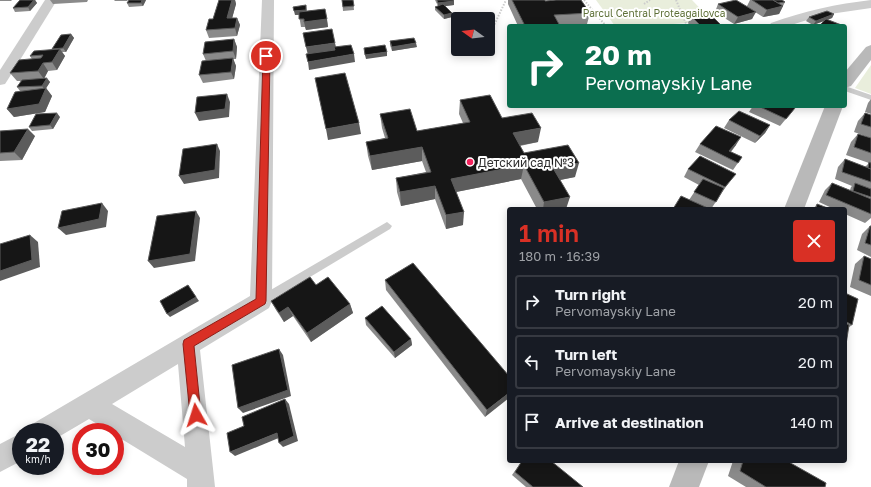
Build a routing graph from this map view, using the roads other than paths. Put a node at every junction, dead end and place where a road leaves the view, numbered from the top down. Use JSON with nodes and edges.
{"nodes":[{"id":1,"x":51,"y":0,"type":"edge"},
{"id":2,"x":268,"y":0,"type":"edge"},
{"id":3,"x":871,"y":4,"type":"edge"},
{"id":4,"x":781,"y":24,"type":"edge"},
{"id":5,"x":871,"y":50,"type":"edge"},
{"id":6,"x":847,"y":80,"type":"edge"},
{"id":7,"x":0,"y":81,"type":"edge"},
{"id":8,"x":847,"y":89,"type":"edge"},
{"id":9,"x":871,"y":98,"type":"edge"},
{"id":10,"x":833,"y":108,"type":"edge"},
{"id":11,"x":795,"y":207,"type":"edge"},
{"id":12,"x":386,"y":226,"type":"dead end"},
{"id":13,"x":261,"y":301,"type":"junction"},
{"id":14,"x":188,"y":344,"type":"junction"},
{"id":15,"x":88,"y":404,"type":"junction"},
{"id":16,"x":57,"y":423,"type":"edge"},
{"id":17,"x":12,"y":451,"type":"edge"},
{"id":18,"x":0,"y":458,"type":"edge"},
{"id":19,"x":693,"y":463,"type":"edge"},
{"id":20,"x":201,"y":480,"type":"edge"},
{"id":21,"x":684,"y":487,"type":"edge"}],
"edges":[{"from":1,"to":7,"type":"street"},
{"from":2,"to":13,"type":"street"},
{"from":3,"to":4,"type":"street"},
{"from":5,"to":6,"type":"street"},
{"from":8,"to":9,"type":"lane"},
{"from":10,"to":11,"type":"street"},
{"from":12,"to":13,"type":"lane"},
{"from":13,"to":14,"type":"street"},
{"from":14,"to":15,"type":"street"},
{"from":14,"to":20,"type":"street"},
{"from":15,"to":16,"type":"street"},
{"from":15,"to":20,"type":"street"},
{"from":17,"to":18,"type":"street"},
{"from":19,"to":21,"type":"street"}]}
